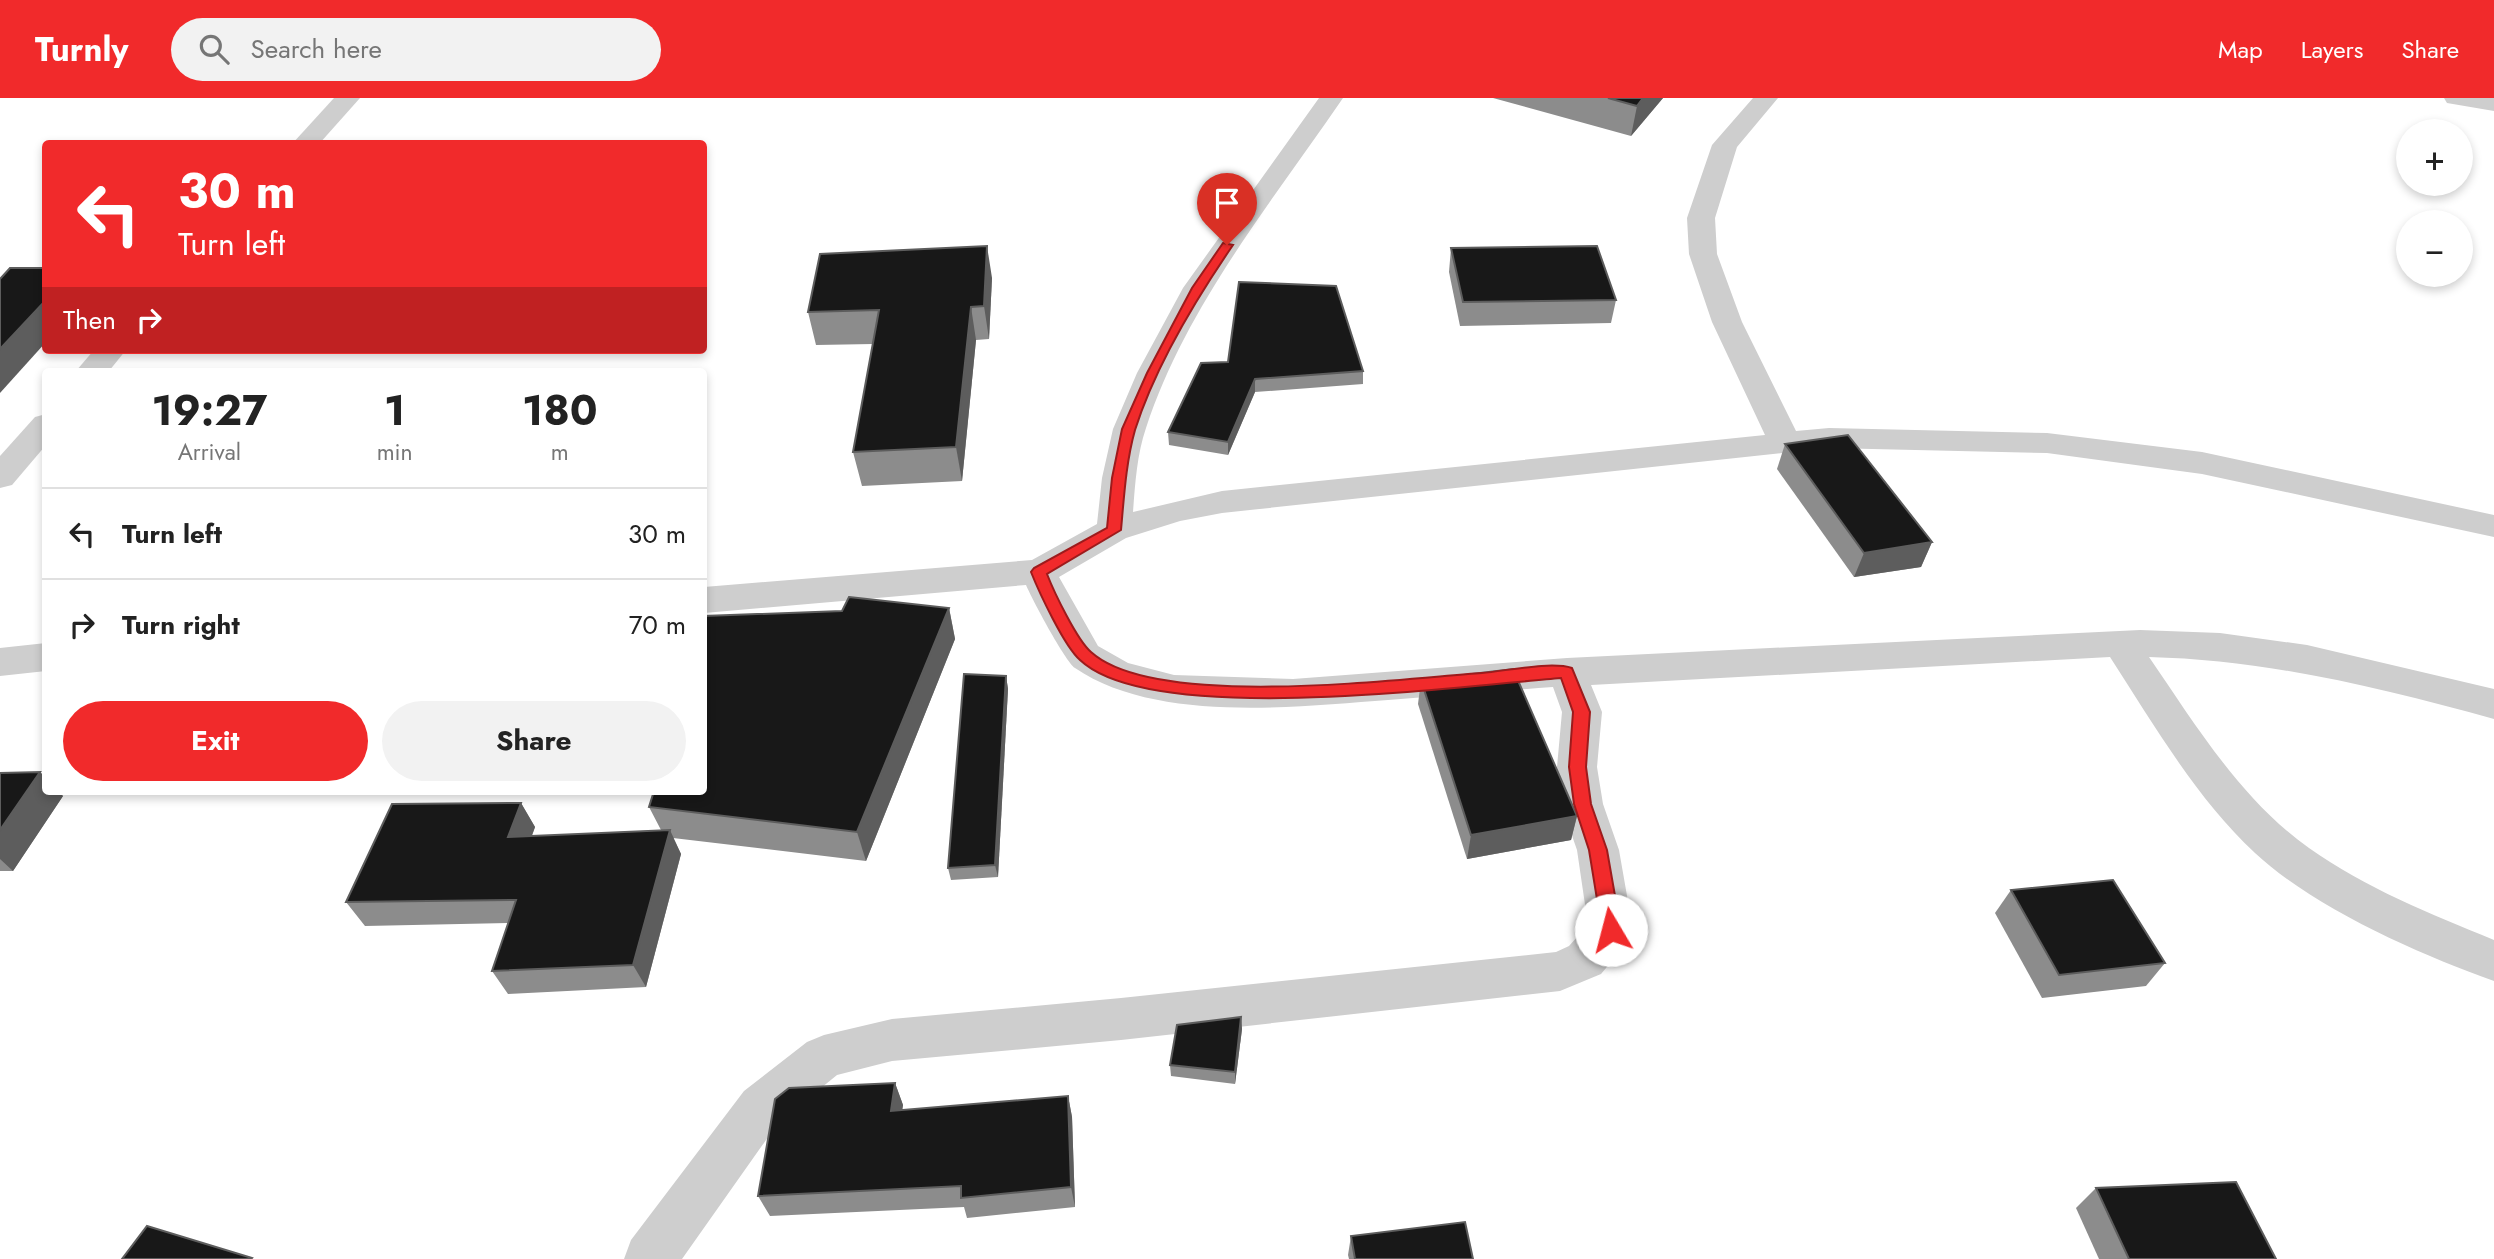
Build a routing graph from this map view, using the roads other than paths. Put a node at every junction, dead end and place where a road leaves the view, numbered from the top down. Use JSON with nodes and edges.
{"nodes":[{"id":1,"x":348,"y":98,"type":"edge"},
{"id":2,"x":1331,"y":98,"type":"edge"},
{"id":3,"x":1766,"y":98,"type":"edge"},
{"id":4,"x":2456,"y":98,"type":"edge"},
{"id":5,"x":2494,"y":101,"type":"edge"},
{"id":6,"x":308,"y":140,"type":"edge"},
{"id":7,"x":107,"y":354,"type":"edge"},
{"id":8,"x":95,"y":368,"type":"edge"},
{"id":9,"x":42,"y":429,"type":"edge"},
{"id":10,"x":1786,"y":444,"type":"junction"},
{"id":11,"x":0,"y":477,"type":"edge"},
{"id":12,"x":2494,"y":526,"type":"edge"},
{"id":13,"x":1114,"y":530,"type":"junction"},
{"id":14,"x":1039,"y":572,"type":"junction"},
{"id":15,"x":707,"y":600,"type":"edge"},
{"id":16,"x":2120,"y":643,"type":"junction"},
{"id":17,"x":42,"y":657,"type":"edge"},
{"id":18,"x":0,"y":662,"type":"edge"},
{"id":19,"x":1567,"y":672,"type":"junction"},
{"id":20,"x":2494,"y":704,"type":"edge"},
{"id":21,"x":2494,"y":961,"type":"edge"},
{"id":22,"x":650,"y":1259,"type":"edge"}],
"edges":[{"from":1,"to":6,"type":"street"},
{"from":2,"to":13,"type":"street"},
{"from":3,"to":10,"type":"street"},
{"from":4,"to":5,"type":"street"},
{"from":7,"to":8,"type":"street"},
{"from":9,"to":11,"type":"street"},
{"from":10,"to":12,"type":"street"},
{"from":10,"to":13,"type":"street"},
{"from":13,"to":14,"type":"street"},
{"from":14,"to":15,"type":"street"},
{"from":14,"to":19,"type":"street"},
{"from":16,"to":19,"type":"street"},
{"from":16,"to":20,"type":"street"},
{"from":16,"to":21,"type":"street"},
{"from":17,"to":18,"type":"street"},
{"from":19,"to":22,"type":"street"}]}
